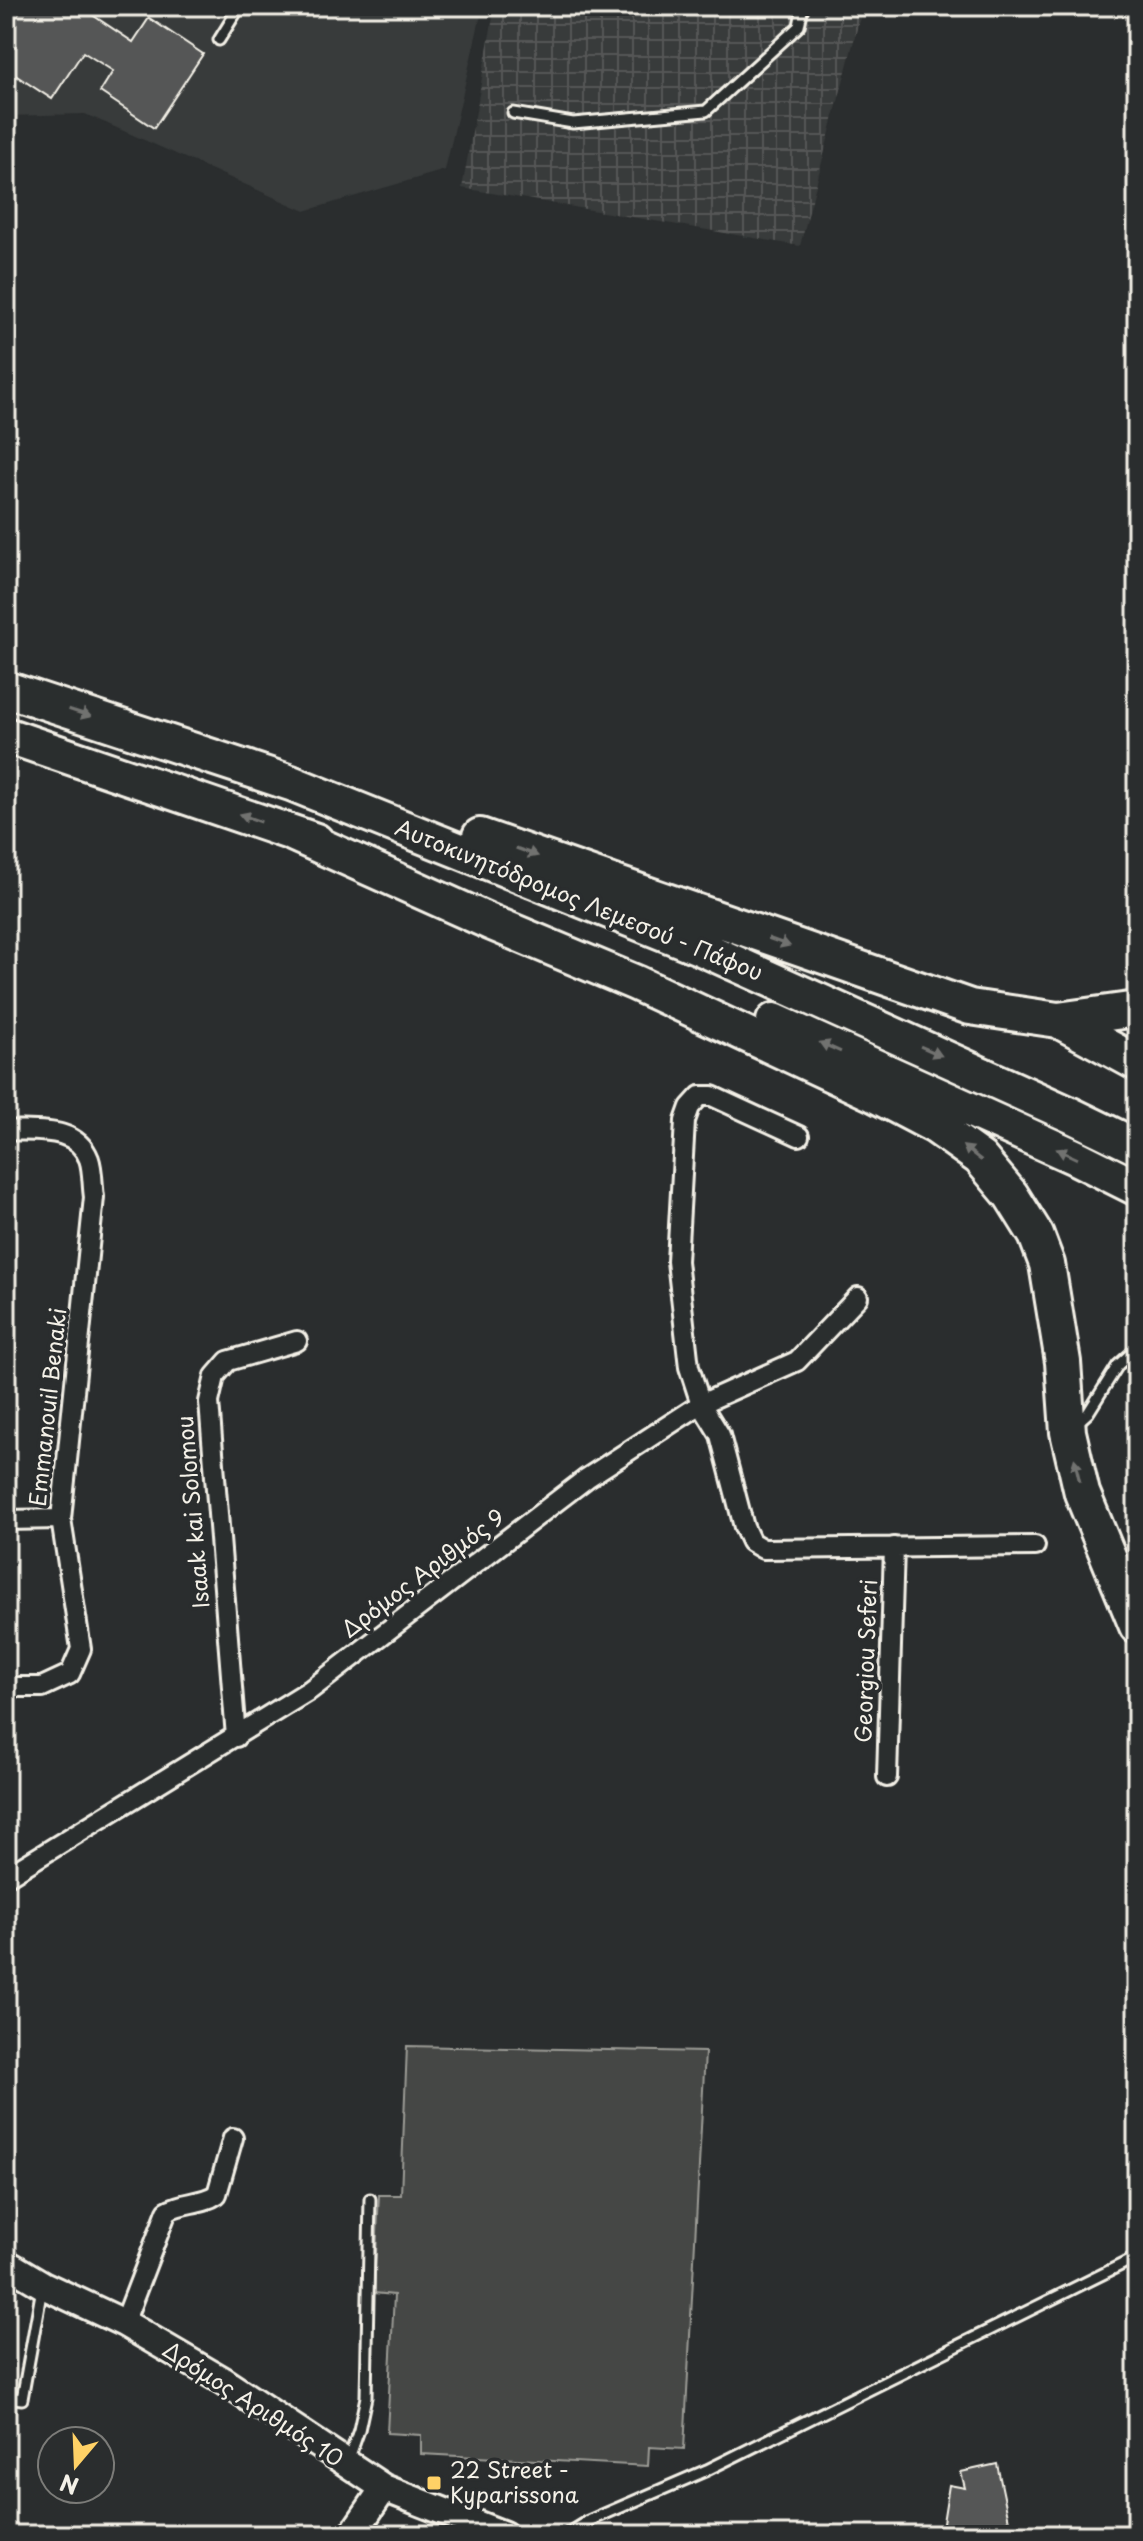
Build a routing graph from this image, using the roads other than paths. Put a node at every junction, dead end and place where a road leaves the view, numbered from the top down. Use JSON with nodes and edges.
{"nodes":[{"id":1,"x":240,"y":6,"type":"edge"},
{"id":2,"x":803,"y":6,"type":"edge"},
{"id":3,"x":219,"y":40,"type":"dead end"},
{"id":4,"x":513,"y":113,"type":"dead end"},
{"id":5,"x":6,"y":689,"type":"edge"},
{"id":6,"x":6,"y":735,"type":"edge"},
{"id":7,"x":291,"y":783,"type":"junction"},
{"id":8,"x":294,"y":834,"type":"junction"},
{"id":9,"x":1137,"y":1009,"type":"edge"},
{"id":10,"x":1058,"y":1020,"type":"junction"},
{"id":11,"x":1137,"y":1063,"type":"edge"},
{"id":12,"x":6,"y":1130,"type":"edge"},
{"id":13,"x":799,"y":1136,"type":"dead end"},
{"id":14,"x":1137,"y":1147,"type":"edge"},
{"id":15,"x":1137,"y":1188,"type":"edge"},
{"id":16,"x":858,"y":1297,"type":"dead end"},
{"id":17,"x":297,"y":1341,"type":"dead end"},
{"id":18,"x":1137,"y":1348,"type":"edge"},
{"id":19,"x":701,"y":1404,"type":"junction"},
{"id":20,"x":1068,"y":1432,"type":"junction"},
{"id":21,"x":61,"y":1519,"type":"junction"},
{"id":22,"x":6,"y":1520,"type":"edge"},
{"id":23,"x":1035,"y":1546,"type":"dead end"},
{"id":24,"x":894,"y":1547,"type":"junction"},
{"id":25,"x":1137,"y":1626,"type":"edge"},
{"id":26,"x":6,"y":1687,"type":"edge"},
{"id":27,"x":236,"y":1737,"type":"junction"},
{"id":28,"x":887,"y":1777,"type":"dead end"},
{"id":29,"x":6,"y":1877,"type":"edge"},
{"id":30,"x":233,"y":2138,"type":"dead end"},
{"id":31,"x":370,"y":2199,"type":"dead end"},
{"id":32,"x":1137,"y":2257,"type":"edge"},
{"id":33,"x":6,"y":2263,"type":"edge"},
{"id":34,"x":43,"y":2285,"type":"junction"},
{"id":35,"x":124,"y":2323,"type":"junction"},
{"id":36,"x":6,"y":2397,"type":"edge"},
{"id":37,"x":347,"y":2465,"type":"junction"},
{"id":38,"x":384,"y":2488,"type":"junction"},
{"id":39,"x":352,"y":2535,"type":"edge"},
{"id":40,"x":504,"y":2535,"type":"edge"},
{"id":41,"x":565,"y":2535,"type":"edge"}],
"edges":[{"from":1,"to":3,"type":"lane"},
{"from":2,"to":4,"type":"lane"},
{"from":5,"to":7,"type":"highway","name":"Αυτοκινητόδρομος Λεμεσού - Πάφου","one_way":true},
{"from":8,"to":6,"type":"highway","name":"Αυτοκινητόδρομος Λεμεσού - Πάφου","one_way":true},
{"from":7,"to":10,"type":"highway","one_way":true},
{"from":7,"to":14,"type":"highway","name":"Αυτοκινητόδρομος Λεμεσού - Πάφου","one_way":true},
{"from":15,"to":8,"type":"highway","name":"Αυτοκινητόδρομος Λεμεσού - Πάφου","one_way":true},
{"from":20,"to":8,"type":"highway","one_way":true},
{"from":9,"to":10,"type":"highway"},
{"from":10,"to":11,"type":"highway"},
{"from":12,"to":21,"type":"street","name":"Emmanouil Benaki"},
{"from":13,"to":19,"type":"street"},
{"from":16,"to":19,"type":"street","name":"Δρόμος Αριθμός 9"},
{"from":17,"to":27,"type":"street","name":"Isaak kai Solomou"},
{"from":18,"to":20,"type":"lane"},
{"from":19,"to":24,"type":"street"},
{"from":19,"to":27,"type":"street","name":"Δρόμος Αριθμός 9"},
{"from":25,"to":20,"type":"highway","one_way":true},
{"from":21,"to":22,"type":"street"},
{"from":21,"to":26,"type":"street","name":"Emmanouil Benaki"},
{"from":23,"to":24,"type":"street"},
{"from":24,"to":28,"type":"street","name":"Georgiou Seferi"},
{"from":27,"to":29,"type":"street","name":"Δρόμος Αριθμός 9"},
{"from":30,"to":35,"type":"street"},
{"from":31,"to":37,"type":"lane"},
{"from":32,"to":41,"type":"lane"},
{"from":33,"to":34,"type":"street","name":"Δρόμος Αριθμός 10"},
{"from":34,"to":35,"type":"street","name":"Δρόμος Αριθμός 10"},
{"from":34,"to":36,"type":"lane"},
{"from":35,"to":37,"type":"street","name":"Δρόμος Αριθμός 10"},
{"from":37,"to":38,"type":"street","name":"Δρόμος Αριθμός 10"},
{"from":38,"to":39,"type":"street"},
{"from":38,"to":40,"type":"street","name":"Δρόμος Αριθμός 10"}]}
